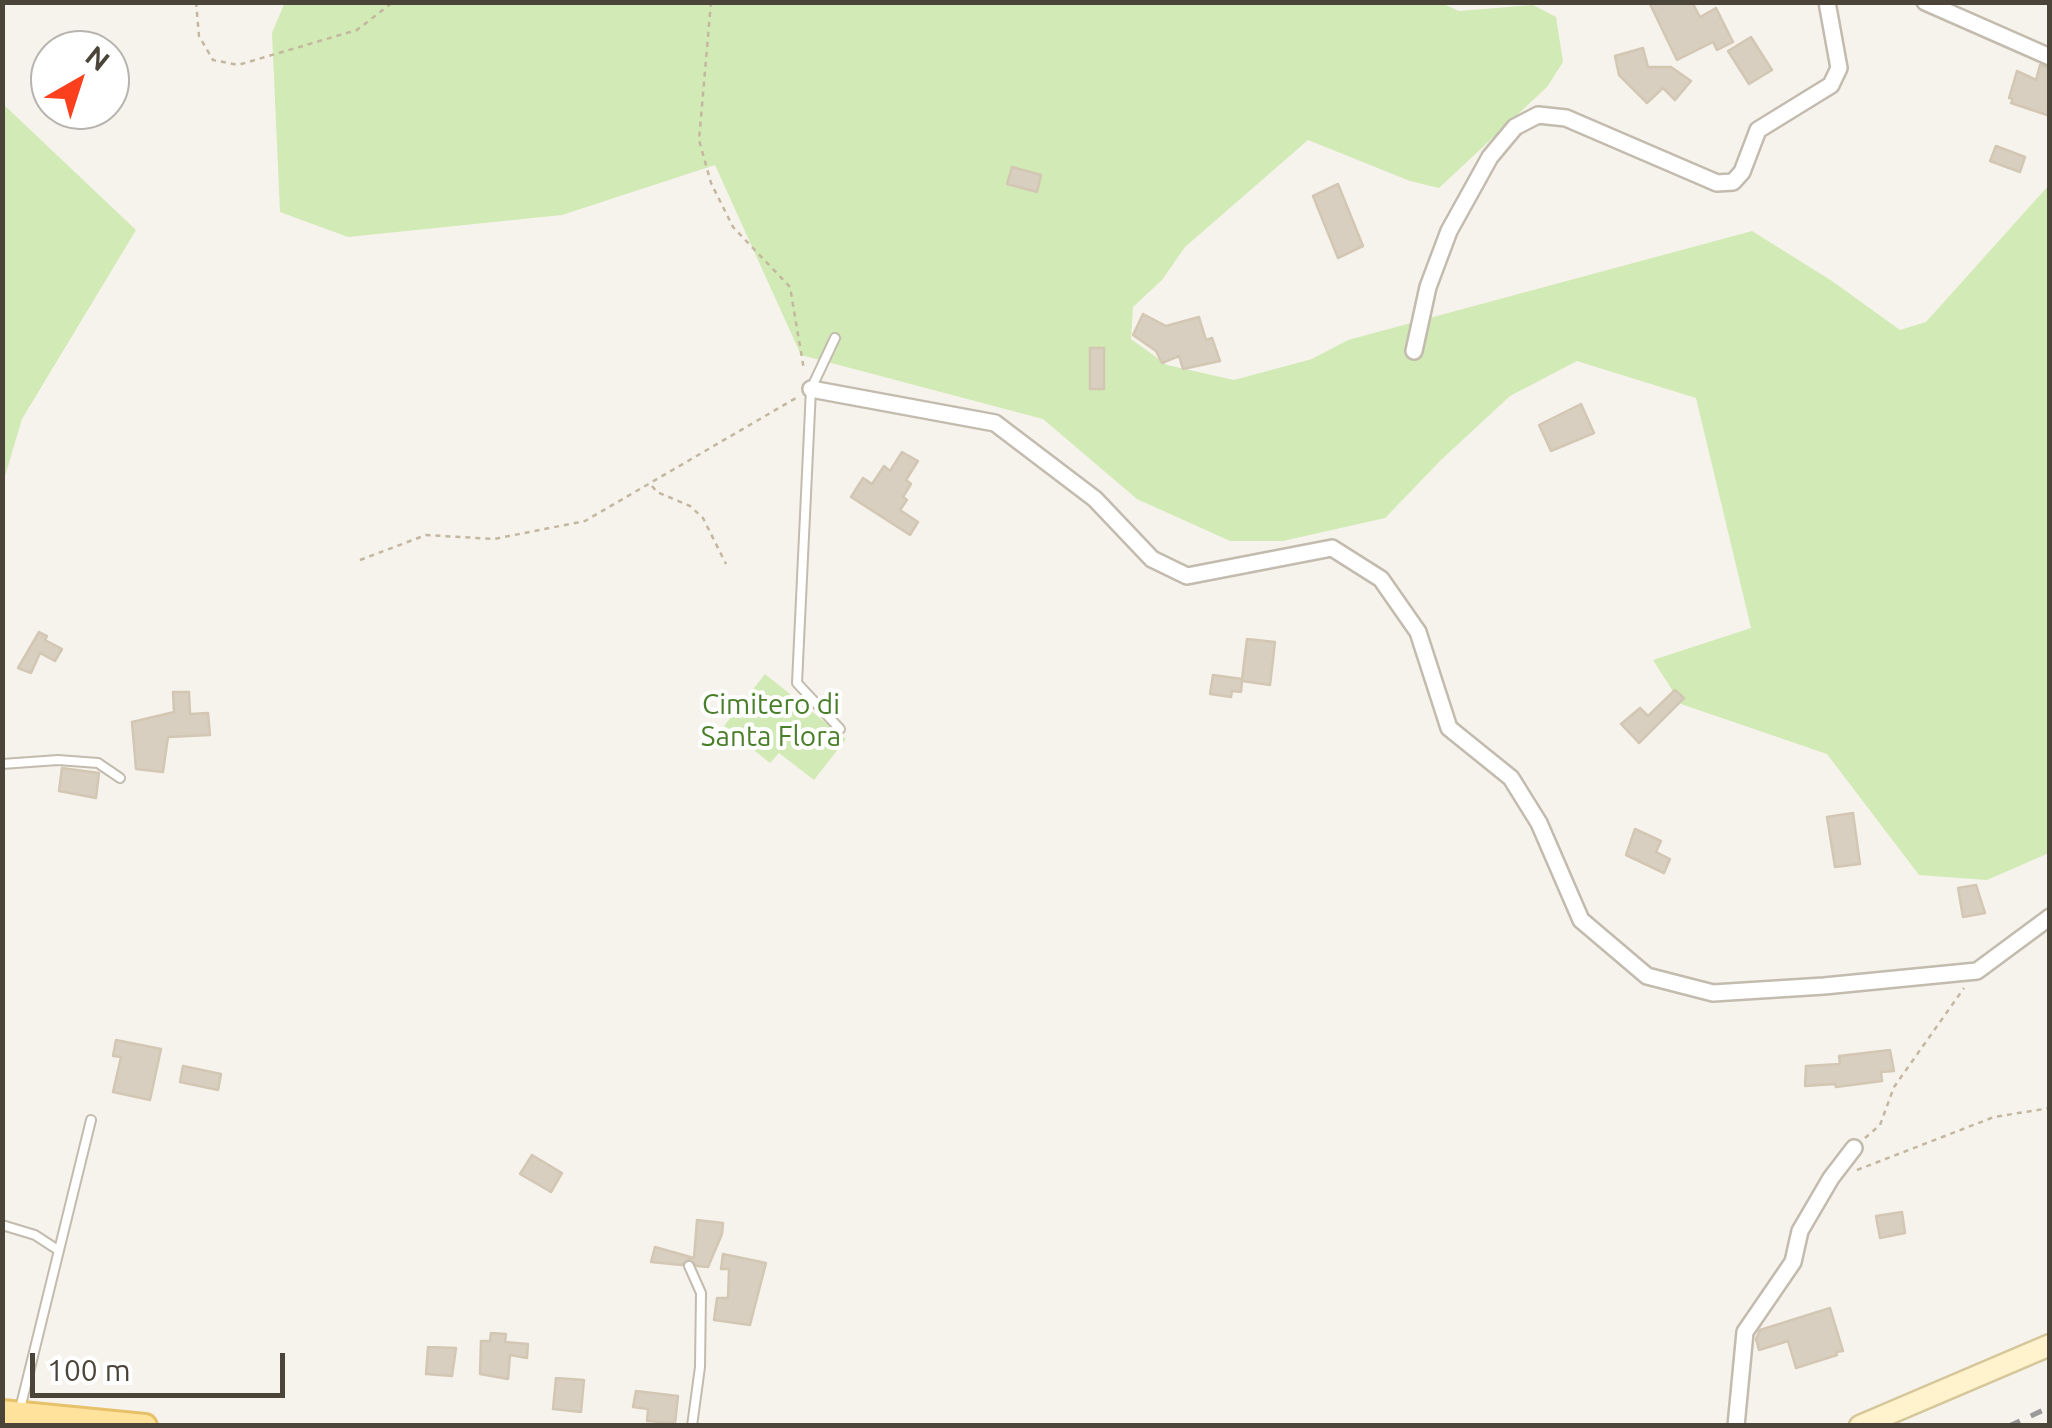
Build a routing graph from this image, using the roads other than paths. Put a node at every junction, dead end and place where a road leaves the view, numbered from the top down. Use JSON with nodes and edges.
{"nodes":[{"id":1,"x":1827,"y":2,"type":"edge"},
{"id":2,"x":1925,"y":2,"type":"edge"},
{"id":3,"x":2050,"y":58,"type":"edge"},
{"id":4,"x":834,"y":338,"type":"dead end"},
{"id":5,"x":1414,"y":350,"type":"dead end"},
{"id":6,"x":811,"y":390,"type":"junction"},
{"id":7,"x":840,"y":730,"type":"dead end"},
{"id":8,"x":2,"y":764,"type":"edge"},
{"id":9,"x":120,"y":778,"type":"dead end"},
{"id":10,"x":2050,"y":917,"type":"edge"},
{"id":11,"x":90,"y":1120,"type":"dead end"},
{"id":12,"x":1854,"y":1148,"type":"road end"},
{"id":13,"x":2,"y":1225,"type":"edge"},
{"id":14,"x":58,"y":1250,"type":"junction"},
{"id":15,"x":689,"y":1266,"type":"dead end"},
{"id":16,"x":2050,"y":1344,"type":"edge"},
{"id":17,"x":11,"y":1412,"type":"edge"},
{"id":18,"x":144,"y":1426,"type":"edge"},
{"id":19,"x":692,"y":1426,"type":"edge"},
{"id":20,"x":1736,"y":1426,"type":"edge"},
{"id":21,"x":1860,"y":1426,"type":"edge"}],
"edges":[{"from":1,"to":5,"type":"street"},
{"from":2,"to":3,"type":"street"},
{"from":4,"to":6,"type":"lane"},
{"from":6,"to":7,"type":"lane"},
{"from":6,"to":10,"type":"street"},
{"from":8,"to":9,"type":"lane"},
{"from":11,"to":14,"type":"lane"},
{"from":12,"to":20,"type":"street"},
{"from":13,"to":14,"type":"lane"},
{"from":14,"to":17,"type":"lane"},
{"from":15,"to":19,"type":"lane"},
{"from":16,"to":21,"type":"main road"},
{"from":17,"to":18,"type":"main road"}]}
